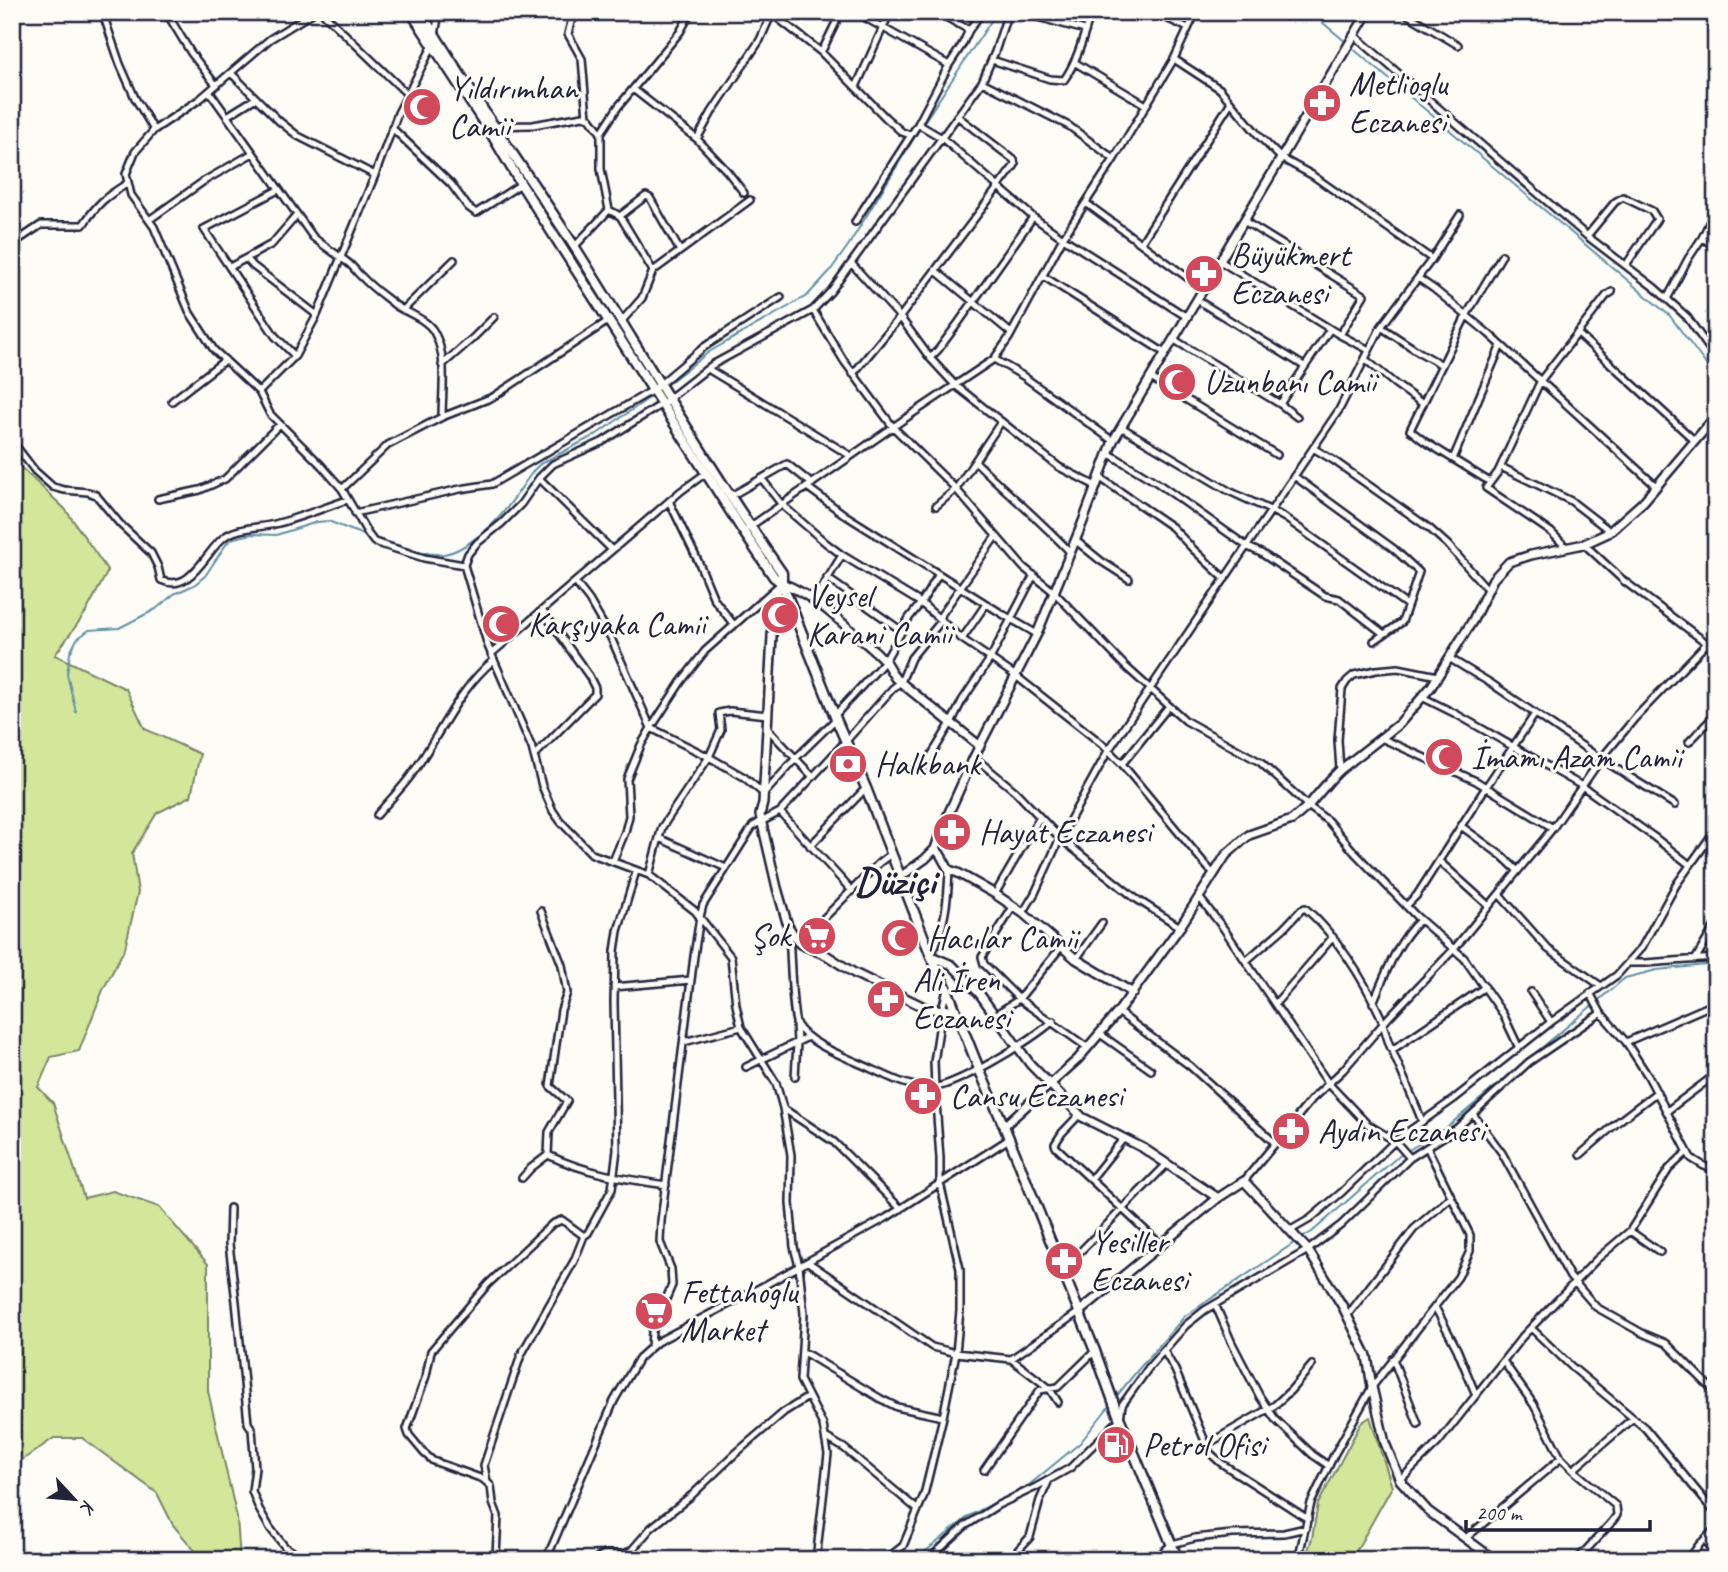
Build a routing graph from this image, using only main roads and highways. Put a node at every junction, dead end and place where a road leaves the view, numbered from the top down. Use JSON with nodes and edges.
{"nodes":[{"id":1,"x":411,"y":12,"type":"edge"},
{"id":2,"x":421,"y":12,"type":"edge"},
{"id":3,"x":660,"y":393,"type":"junction"},
{"id":4,"x":746,"y":529,"type":"junction"},
{"id":5,"x":1178,"y":1560,"type":"edge"}],
"edges":[{"from":1,"to":3,"type":"main road"},
{"from":2,"to":3,"type":"main road"},
{"from":3,"to":4,"type":"main road"},
{"from":3,"to":4,"type":"main road"},
{"from":4,"to":5,"type":"main road"}]}
